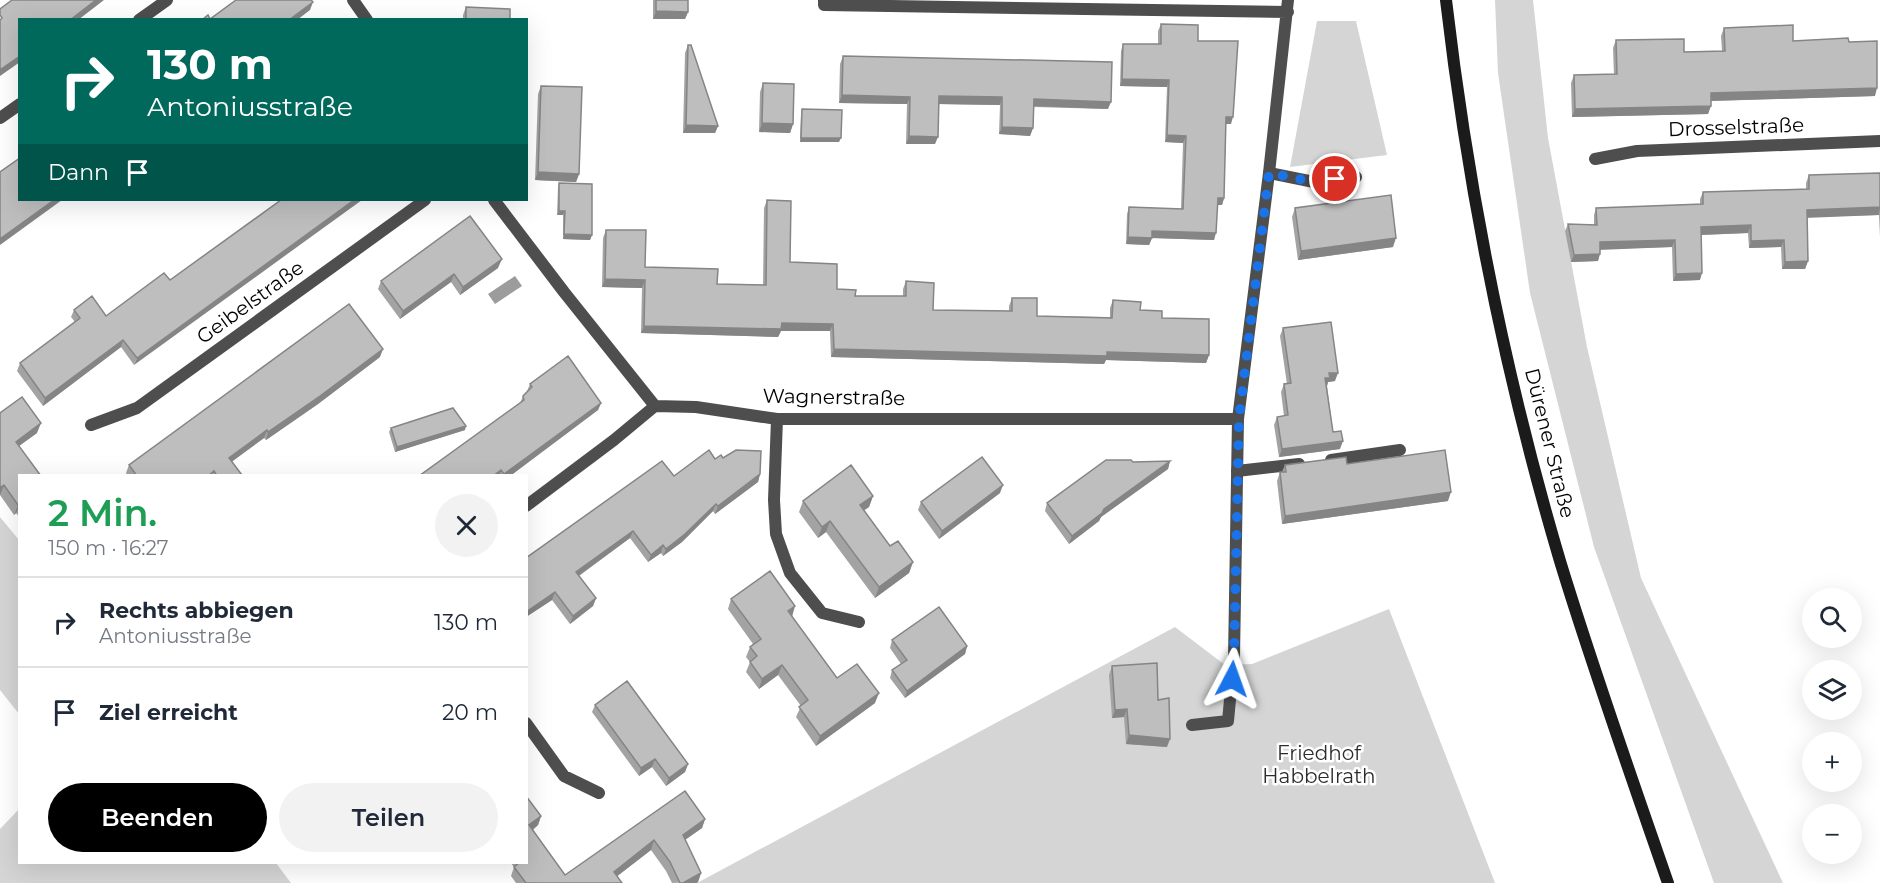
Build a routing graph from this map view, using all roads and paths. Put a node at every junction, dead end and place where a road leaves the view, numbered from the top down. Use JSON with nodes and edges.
{"nodes":[{"id":1,"x":167,"y":0,"type":"edge"},
{"id":2,"x":353,"y":0,"type":"edge"},
{"id":3,"x":824,"y":0,"type":"edge"},
{"id":4,"x":1446,"y":0,"type":"edge"},
{"id":5,"x":1288,"y":6,"type":"edge"},
{"id":6,"x":142,"y":18,"type":"edge"},
{"id":7,"x":366,"y":18,"type":"edge"},
{"id":8,"x":18,"y":105,"type":"edge"},
{"id":9,"x":0,"y":118,"type":"edge"},
{"id":10,"x":1880,"y":141,"type":"edge"},
{"id":11,"x":1595,"y":159,"type":"dead end"},
{"id":12,"x":1269,"y":173,"type":"junction"},
{"id":13,"x":1356,"y":177,"type":"dead end"},
{"id":14,"x":424,"y":201,"type":"edge"},
{"id":15,"x":495,"y":201,"type":"edge"},
{"id":16,"x":655,"y":405,"type":"junction"},
{"id":17,"x":777,"y":419,"type":"junction"},
{"id":18,"x":1239,"y":419,"type":"junction"},
{"id":19,"x":91,"y":425,"type":"dead end"},
{"id":20,"x":1400,"y":450,"type":"dead end"},
{"id":21,"x":1237,"y":471,"type":"junction"},
{"id":22,"x":528,"y":504,"type":"edge"},
{"id":23,"x":859,"y":622,"type":"dead end"},
{"id":24,"x":1192,"y":724,"type":"dead end"},
{"id":25,"x":528,"y":726,"type":"edge"},
{"id":26,"x":599,"y":793,"type":"dead end"},
{"id":27,"x":1668,"y":883,"type":"edge"}],
"edges":[{"from":1,"to":6,"type":"street"},
{"from":2,"to":7,"type":"street"},
{"from":3,"to":5,"type":"street"},
{"from":4,"to":27,"type":"main road","name":"Dürener Straße"},
{"from":5,"to":12,"type":"street"},
{"from":8,"to":9,"type":"street"},
{"from":10,"to":11,"type":"street","name":"Drosselstraße"},
{"from":12,"to":13,"type":"street"},
{"from":12,"to":18,"type":"street"},
{"from":14,"to":19,"type":"street","name":"Geibelstraße"},
{"from":15,"to":16,"type":"street"},
{"from":16,"to":17,"type":"street","name":"Wagnerstraße"},
{"from":16,"to":22,"type":"street"},
{"from":17,"to":18,"type":"street","name":"Wagnerstraße"},
{"from":17,"to":23,"type":"street"},
{"from":18,"to":21,"type":"street"},
{"from":20,"to":21,"type":"street"},
{"from":21,"to":24,"type":"street"},
{"from":25,"to":26,"type":"street"}]}
